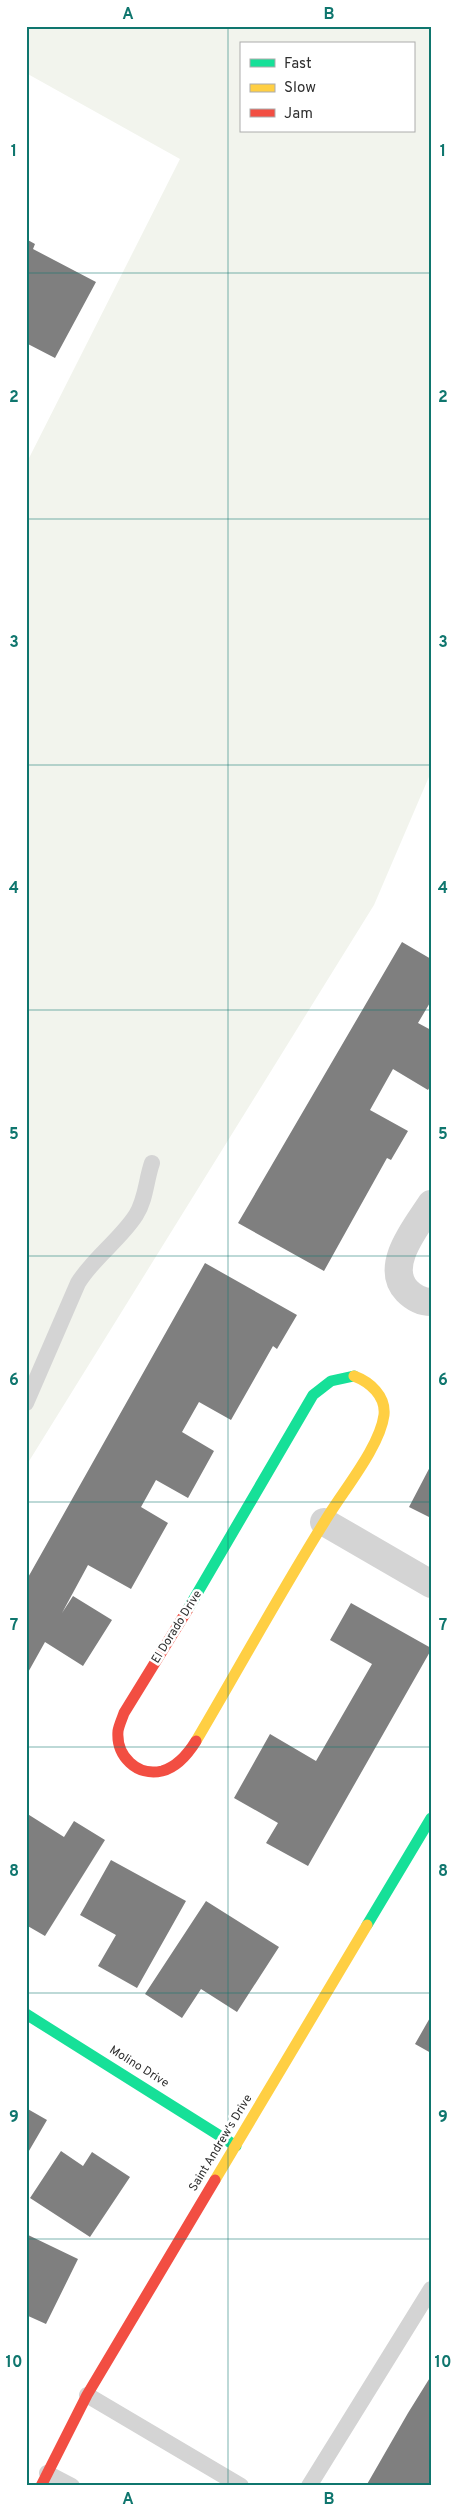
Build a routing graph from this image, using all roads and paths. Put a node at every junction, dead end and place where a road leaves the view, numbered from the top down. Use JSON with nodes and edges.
{"nodes":[{"id":1,"x":152,"y":1163,"type":"dead end"},
{"id":2,"x":431,"y":1204,"type":"edge"},
{"id":3,"x":431,"y":1302,"type":"edge"},
{"id":4,"x":26,"y":1403,"type":"edge"},
{"id":5,"x":324,"y":1522,"type":"junction"},
{"id":6,"x":431,"y":1584,"type":"edge"},
{"id":7,"x":431,"y":1818,"type":"edge"},
{"id":8,"x":26,"y":2014,"type":"edge"},
{"id":9,"x":236,"y":2146,"type":"junction"},
{"id":10,"x":431,"y":2289,"type":"edge"},
{"id":11,"x":87,"y":2395,"type":"junction"},
{"id":12,"x":44,"y":2479,"type":"edge"},
{"id":13,"x":72,"y":2486,"type":"edge"},
{"id":14,"x":241,"y":2486,"type":"edge"},
{"id":15,"x":309,"y":2486,"type":"edge"}],
"edges":[{"from":1,"to":4,"type":"lane"},
{"from":2,"to":3,"type":"street"},
{"from":5,"to":5,"type":"street","name":"El Dorado Drive"},
{"from":5,"to":6,"type":"street"},
{"from":7,"to":9,"type":"street","name":"Saint Andrew's Drive"},
{"from":8,"to":9,"type":"street","name":"Molino Drive"},
{"from":9,"to":11,"type":"street","name":"Saint Andrew's Drive"},
{"from":10,"to":15,"type":"lane"},
{"from":11,"to":12,"type":"street","name":"Saint Andrew's Drive"},
{"from":11,"to":14,"type":"lane"},
{"from":12,"to":13,"type":"lane"}]}
